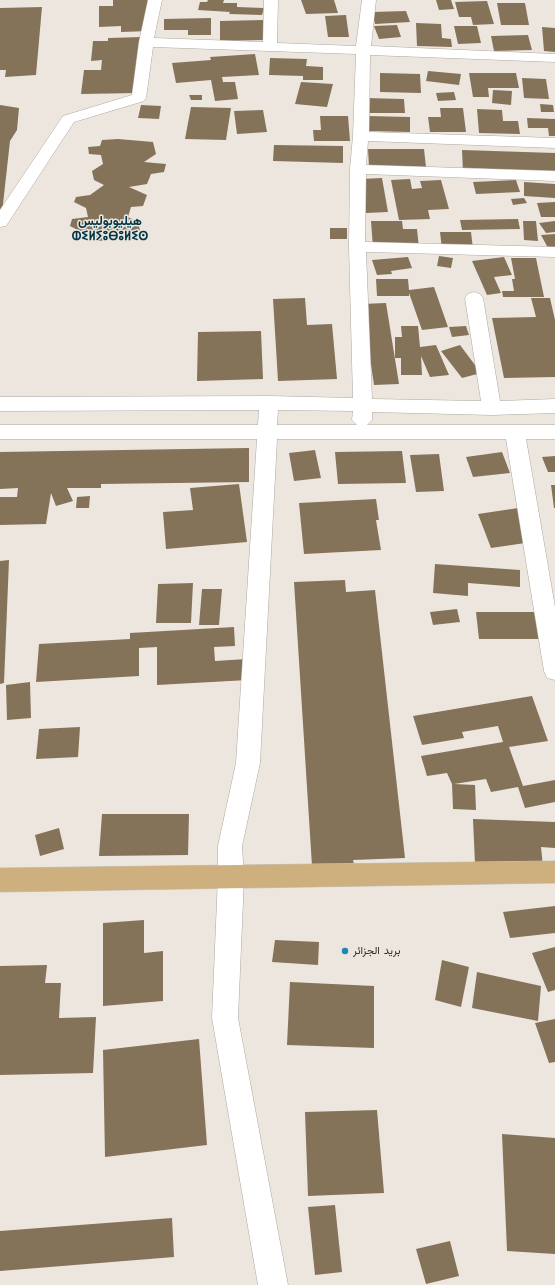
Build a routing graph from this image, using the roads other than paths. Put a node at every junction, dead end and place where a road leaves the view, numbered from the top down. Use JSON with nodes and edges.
{"nodes":[{"id":1,"x":155,"y":0,"type":"edge"},
{"id":2,"x":271,"y":0,"type":"edge"},
{"id":3,"x":369,"y":0,"type":"edge"},
{"id":4,"x":146,"y":42,"type":"junction"},
{"id":5,"x":270,"y":47,"type":"junction"},
{"id":6,"x":363,"y":50,"type":"junction"},
{"id":7,"x":555,"y":58,"type":"edge"},
{"id":8,"x":361,"y":136,"type":"junction"},
{"id":9,"x":555,"y":144,"type":"edge"},
{"id":10,"x":358,"y":169,"type":"junction"},
{"id":11,"x":555,"y":176,"type":"edge"},
{"id":12,"x":0,"y":222,"type":"edge"},
{"id":13,"x":357,"y":247,"type":"junction"},
{"id":14,"x":555,"y":252,"type":"edge"},
{"id":15,"x":474,"y":298,"type":"dead end"},
{"id":16,"x":269,"y":403,"type":"junction"},
{"id":17,"x":0,"y":404,"type":"edge"},
{"id":18,"x":363,"y":405,"type":"junction"},
{"id":19,"x":555,"y":406,"type":"edge"},
{"id":20,"x":492,"y":408,"type":"junction"},
{"id":21,"x":268,"y":431,"type":"junction"},
{"id":22,"x":0,"y":432,"type":"edge"},
{"id":23,"x":361,"y":432,"type":"junction"},
{"id":24,"x":515,"y":432,"type":"junction"},
{"id":25,"x":555,"y":432,"type":"edge"},
{"id":26,"x":555,"y":671,"type":"edge"},
{"id":27,"x":555,"y":872,"type":"edge"},
{"id":28,"x":231,"y":877,"type":"junction"},
{"id":29,"x":0,"y":880,"type":"edge"},
{"id":30,"x":273,"y":1285,"type":"edge"}],
"edges":[{"from":1,"to":4,"type":"street"},
{"from":2,"to":5,"type":"street"},
{"from":3,"to":6,"type":"street"},
{"from":4,"to":5,"type":"street"},
{"from":4,"to":12,"type":"street"},
{"from":5,"to":6,"type":"street"},
{"from":6,"to":7,"type":"street"},
{"from":6,"to":8,"type":"street"},
{"from":8,"to":9,"type":"street"},
{"from":8,"to":10,"type":"street"},
{"from":10,"to":11,"type":"street"},
{"from":10,"to":13,"type":"street"},
{"from":13,"to":14,"type":"street"},
{"from":13,"to":18,"type":"street"},
{"from":15,"to":20,"type":"street"},
{"from":16,"to":17,"type":"street"},
{"from":16,"to":18,"type":"street"},
{"from":16,"to":21,"type":"street"},
{"from":18,"to":20,"type":"street"},
{"from":18,"to":23,"type":"street"},
{"from":19,"to":20,"type":"street"},
{"from":21,"to":22,"type":"street"},
{"from":21,"to":23,"type":"street"},
{"from":21,"to":28,"type":"street"},
{"from":23,"to":24,"type":"street"},
{"from":24,"to":25,"type":"street"},
{"from":24,"to":26,"type":"street"},
{"from":27,"to":28,"type":"main road"},
{"from":28,"to":29,"type":"main road"},
{"from":28,"to":30,"type":"street"}]}
